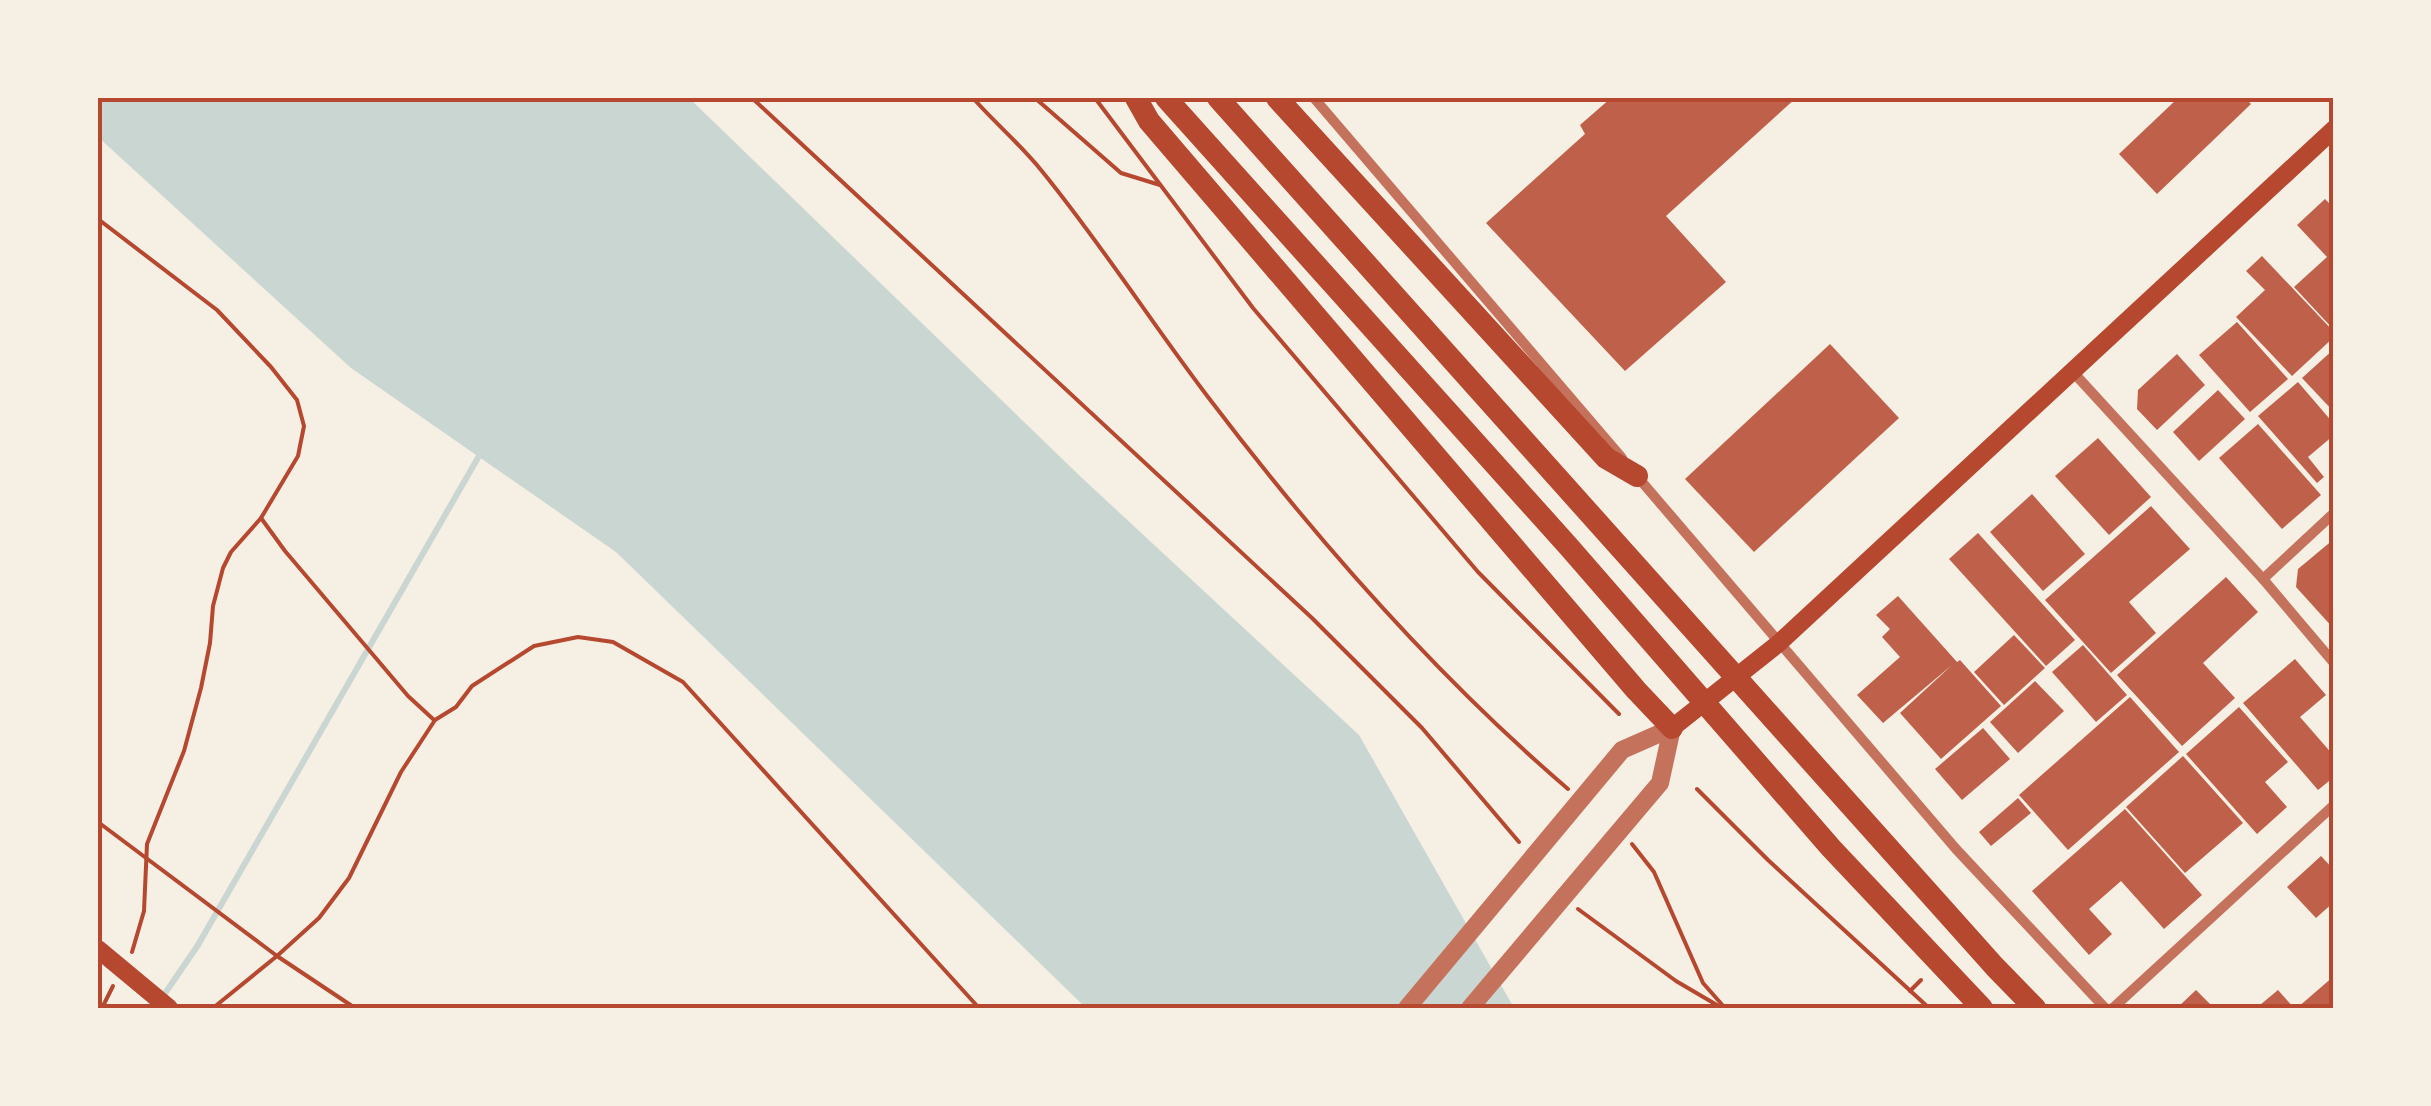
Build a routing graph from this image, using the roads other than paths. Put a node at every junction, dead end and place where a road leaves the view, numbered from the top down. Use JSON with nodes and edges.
{"nodes":[{"id":1,"x":1136,"y":98,"type":"edge"},
{"id":2,"x":1166,"y":98,"type":"edge"},
{"id":3,"x":1218,"y":98,"type":"edge"},
{"id":4,"x":1277,"y":98,"type":"edge"},
{"id":5,"x":1314,"y":98,"type":"edge"},
{"id":6,"x":1336,"y":98,"type":"edge"},
{"id":7,"x":1325,"y":109,"type":"junction"},
{"id":8,"x":2334,"y":129,"type":"edge"},
{"id":9,"x":2074,"y":372,"type":"junction"},
{"id":10,"x":1637,"y":476,"type":"junction"},
{"id":11,"x":2334,"y":513,"type":"edge"},
{"id":12,"x":2263,"y":579,"type":"junction"},
{"id":13,"x":1779,"y":643,"type":"junction"},
{"id":14,"x":2334,"y":663,"type":"edge"},
{"id":15,"x":1672,"y":728,"type":"junction"},
{"id":16,"x":2334,"y":806,"type":"edge"},
{"id":17,"x":98,"y":950,"type":"edge"},
{"id":18,"x":169,"y":1008,"type":"edge"},
{"id":19,"x":1407,"y":1008,"type":"edge"},
{"id":20,"x":1470,"y":1008,"type":"edge"},
{"id":21,"x":1982,"y":1008,"type":"edge"},
{"id":22,"x":2035,"y":1008,"type":"edge"},
{"id":23,"x":2109,"y":1008,"type":"edge"}],
"edges":[{"from":1,"to":15,"type":"highway"},
{"from":2,"to":21,"type":"highway"},
{"from":3,"to":22,"type":"highway"},
{"from":4,"to":10,"type":"highway"},
{"from":5,"to":7,"type":"street"},
{"from":6,"to":7,"type":"street"},
{"from":7,"to":10,"type":"street"},
{"from":8,"to":9,"type":"main road"},
{"from":9,"to":12,"type":"street"},
{"from":9,"to":13,"type":"main road"},
{"from":10,"to":13,"type":"street"},
{"from":11,"to":12,"type":"street"},
{"from":12,"to":14,"type":"street"},
{"from":13,"to":15,"type":"main road"},
{"from":13,"to":23,"type":"street"},
{"from":15,"to":19,"type":"street"},
{"from":15,"to":20,"type":"street"},
{"from":16,"to":23,"type":"street"},
{"from":17,"to":18,"type":"main road"}]}
